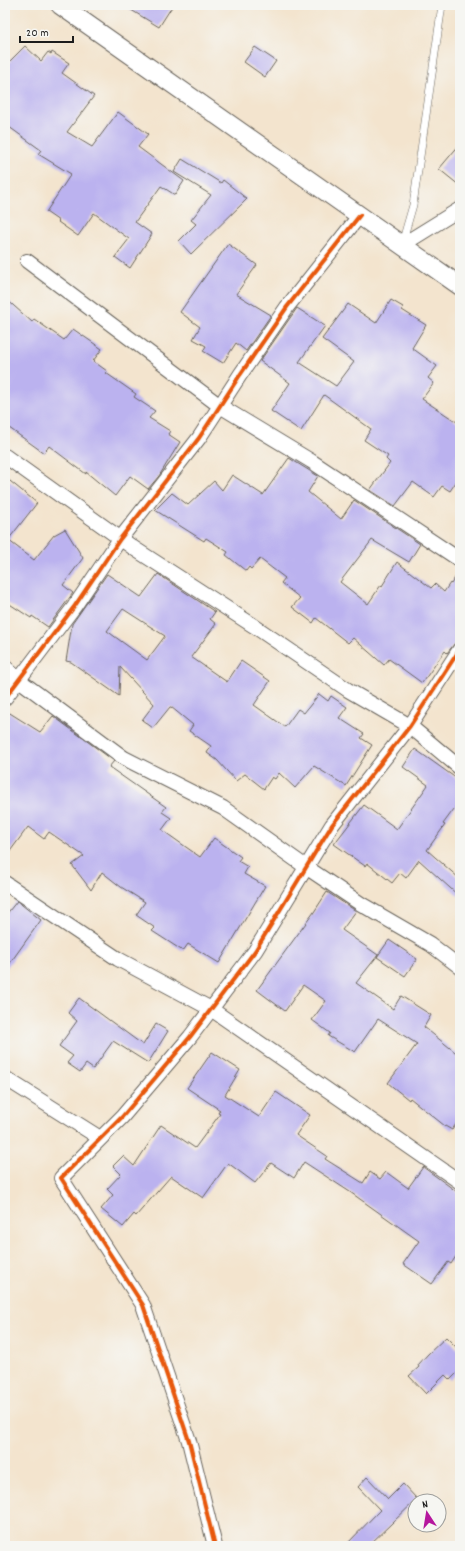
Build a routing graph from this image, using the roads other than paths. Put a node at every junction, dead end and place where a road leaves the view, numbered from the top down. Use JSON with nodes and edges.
{"nodes":[{"id":1,"x":60,"y":5,"type":"edge"},
{"id":2,"x":442,"y":5,"type":"edge"},
{"id":3,"x":460,"y":209,"type":"edge"},
{"id":4,"x":360,"y":216,"type":"junction"},
{"id":5,"x":402,"y":245,"type":"junction"},
{"id":6,"x":27,"y":260,"type":"dead end"},
{"id":7,"x":460,"y":286,"type":"edge"},
{"id":8,"x":220,"y":406,"type":"junction"},
{"id":9,"x":5,"y":456,"type":"edge"},
{"id":10,"x":120,"y":539,"type":"junction"},
{"id":11,"x":460,"y":560,"type":"edge"},
{"id":12,"x":460,"y":649,"type":"edge"},
{"id":13,"x":5,"y":667,"type":"edge"},
{"id":14,"x":19,"y":680,"type":"junction"},
{"id":15,"x":5,"y":698,"type":"edge"},
{"id":16,"x":410,"y":726,"type":"junction"},
{"id":17,"x":460,"y":768,"type":"edge"},
{"id":18,"x":306,"y":868,"type":"junction"},
{"id":19,"x":5,"y":883,"type":"edge"},
{"id":20,"x":460,"y":967,"type":"edge"},
{"id":21,"x":211,"y":1009,"type":"junction"},
{"id":22,"x":5,"y":1078,"type":"edge"},
{"id":23,"x":100,"y":1138,"type":"junction"},
{"id":24,"x":460,"y":1182,"type":"edge"},
{"id":25,"x":215,"y":1546,"type":"edge"}],
"edges":[{"from":1,"to":4,"type":"street"},
{"from":2,"to":5,"type":"lane"},
{"from":3,"to":5,"type":"street"},
{"from":4,"to":5,"type":"street"},
{"from":4,"to":8,"type":"street"},
{"from":5,"to":7,"type":"street"},
{"from":6,"to":8,"type":"street"},
{"from":8,"to":10,"type":"street"},
{"from":8,"to":11,"type":"street"},
{"from":9,"to":10,"type":"street"},
{"from":10,"to":14,"type":"street"},
{"from":10,"to":16,"type":"street"},
{"from":12,"to":16,"type":"street"},
{"from":13,"to":14,"type":"street"},
{"from":14,"to":15,"type":"street"},
{"from":14,"to":18,"type":"street"},
{"from":16,"to":17,"type":"street"},
{"from":16,"to":18,"type":"street"},
{"from":18,"to":20,"type":"street"},
{"from":18,"to":21,"type":"street"},
{"from":19,"to":21,"type":"street"},
{"from":21,"to":23,"type":"street"},
{"from":21,"to":24,"type":"street"},
{"from":22,"to":23,"type":"street"},
{"from":23,"to":25,"type":"street"}]}
